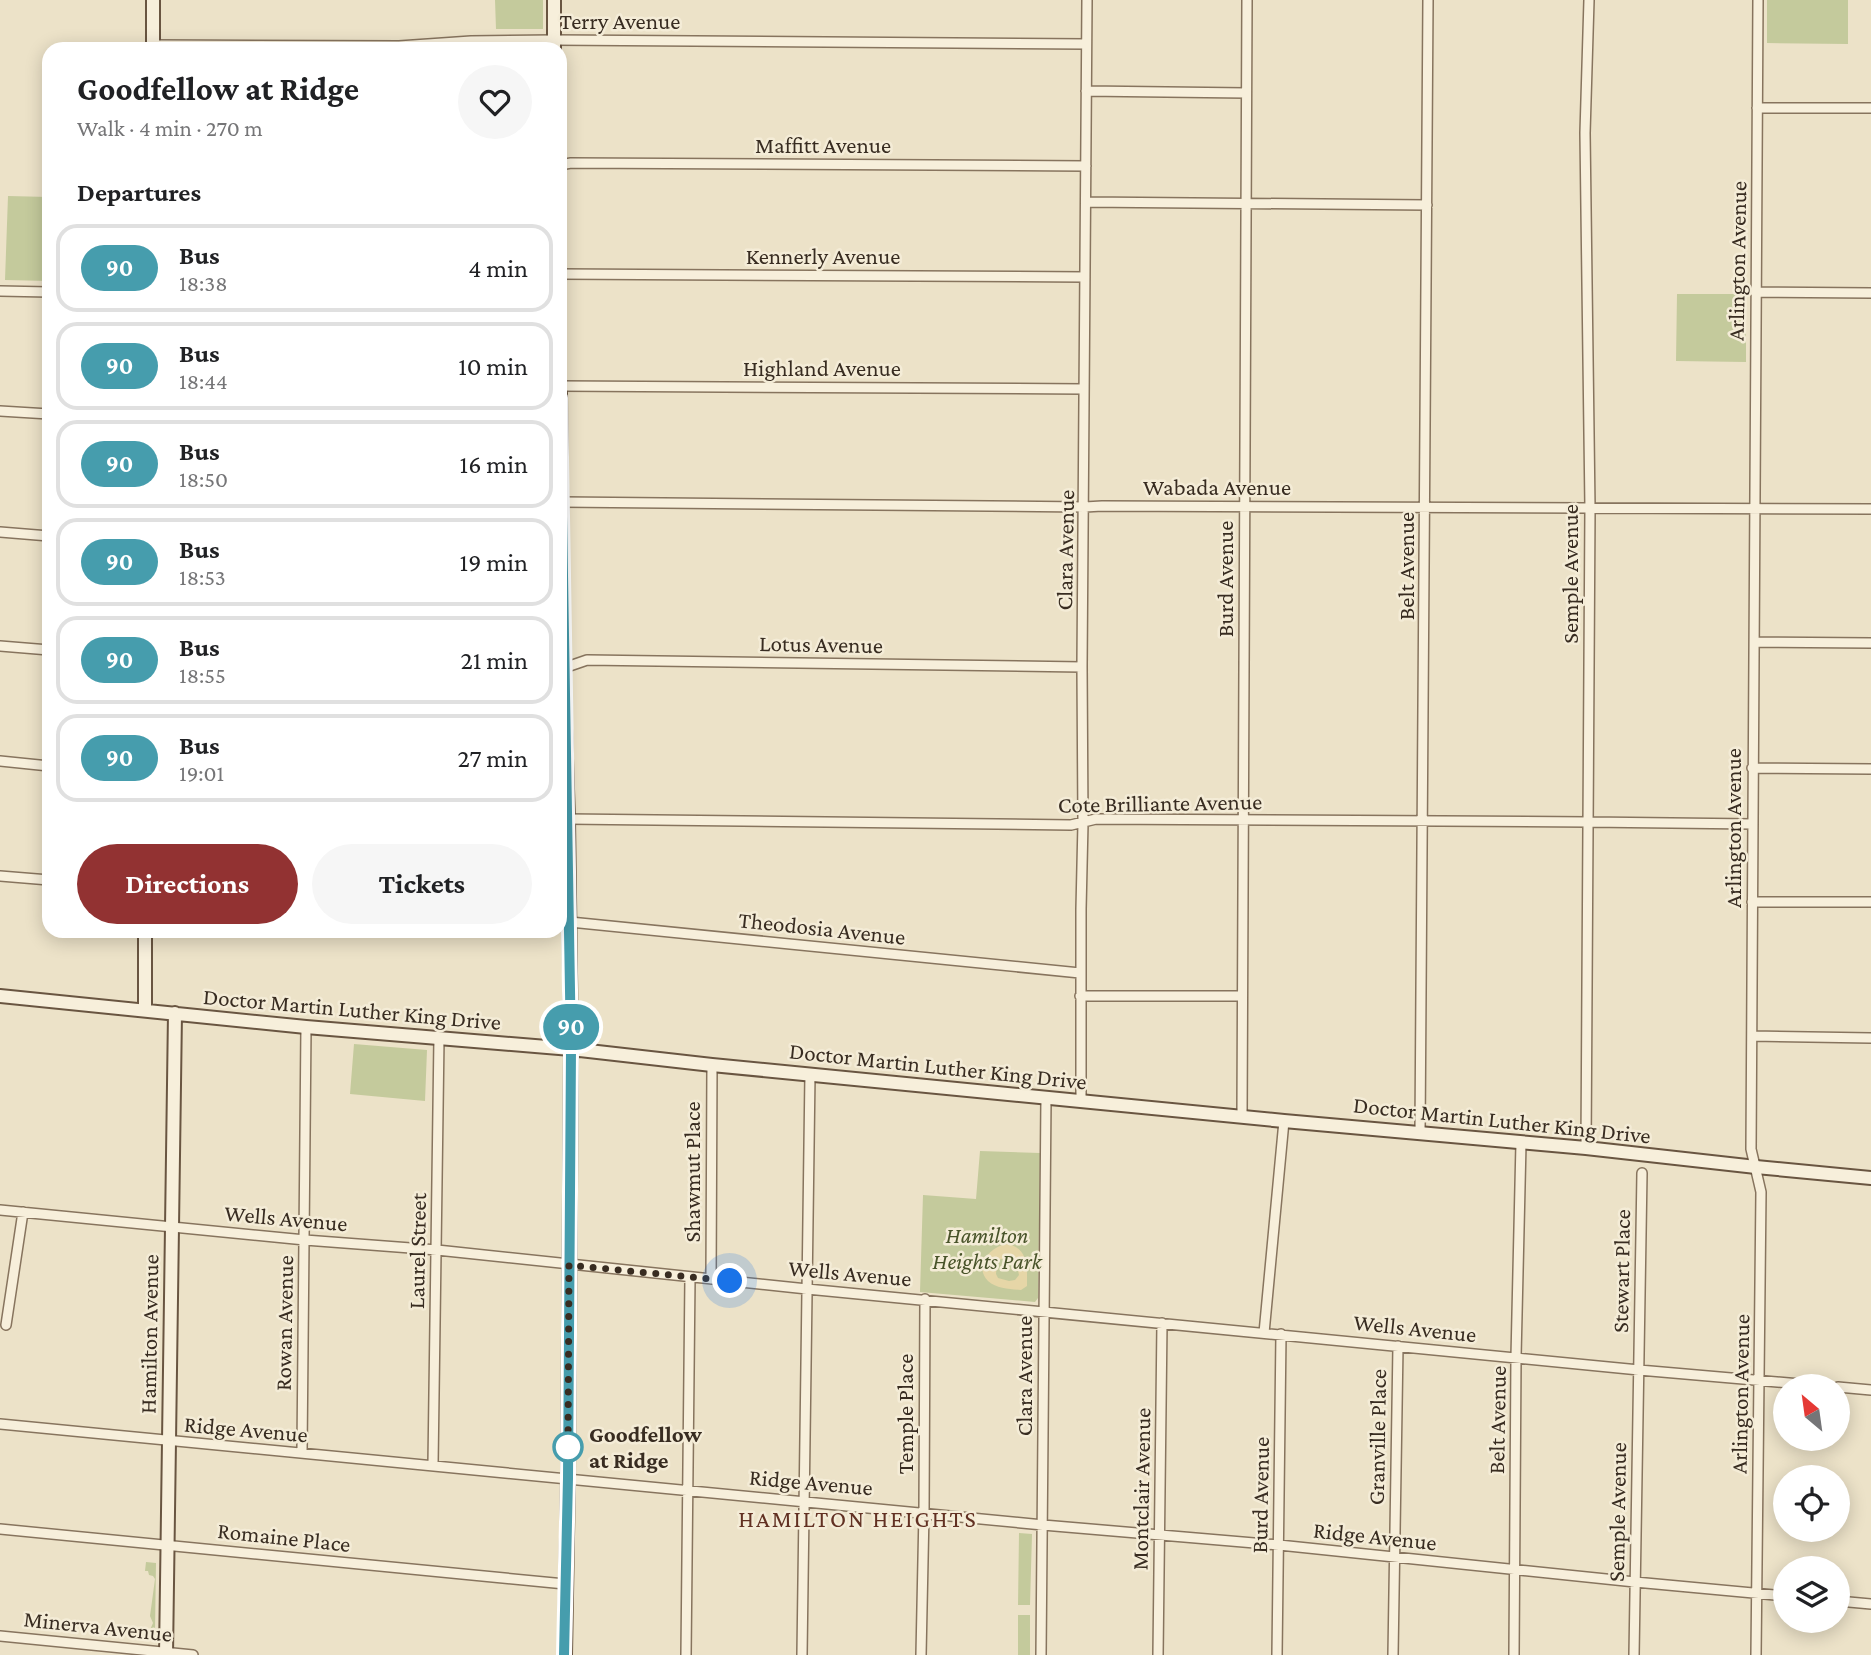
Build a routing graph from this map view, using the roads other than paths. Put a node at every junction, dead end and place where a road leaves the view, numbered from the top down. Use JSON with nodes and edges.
{"nodes":[{"id":1,"x":153,"y":0,"type":"edge"},
{"id":2,"x":554,"y":0,"type":"edge"},
{"id":3,"x":1087,"y":0,"type":"edge"},
{"id":4,"x":1247,"y":0,"type":"edge"},
{"id":5,"x":1428,"y":0,"type":"edge"},
{"id":6,"x":1589,"y":0,"type":"edge"},
{"id":7,"x":1758,"y":0,"type":"edge"},
{"id":8,"x":153,"y":42,"type":"edge"},
{"id":9,"x":457,"y":42,"type":"edge"},
{"id":10,"x":499,"y":42,"type":"edge"},
{"id":11,"x":554,"y":42,"type":"edge"},
{"id":12,"x":567,"y":44,"type":"edge"},
{"id":13,"x":1086,"y":44,"type":"junction"},
{"id":14,"x":1086,"y":91,"type":"junction"},
{"id":15,"x":1246,"y":93,"type":"junction"},
{"id":16,"x":1757,"y":108,"type":"junction"},
{"id":17,"x":1871,"y":108,"type":"edge"},
{"id":18,"x":567,"y":164,"type":"edge"},
{"id":19,"x":1086,"y":166,"type":"junction"},
{"id":20,"x":1086,"y":202,"type":"junction"},
{"id":21,"x":1246,"y":202,"type":"junction"},
{"id":22,"x":1427,"y":205,"type":"junction"},
{"id":23,"x":567,"y":274,"type":"edge"},
{"id":24,"x":1085,"y":276,"type":"junction"},
{"id":25,"x":0,"y":291,"type":"edge"},
{"id":26,"x":42,"y":292,"type":"edge"},
{"id":27,"x":1755,"y":292,"type":"junction"},
{"id":28,"x":1871,"y":292,"type":"edge"},
{"id":29,"x":567,"y":386,"type":"edge"},
{"id":30,"x":1084,"y":389,"type":"junction"},
{"id":31,"x":0,"y":411,"type":"edge"},
{"id":32,"x":42,"y":414,"type":"edge"},
{"id":33,"x":567,"y":502,"type":"edge"},
{"id":34,"x":1085,"y":507,"type":"junction"},
{"id":35,"x":1244,"y":507,"type":"junction"},
{"id":36,"x":1426,"y":508,"type":"junction"},
{"id":37,"x":1590,"y":508,"type":"junction"},
{"id":38,"x":1871,"y":509,"type":"edge"},
{"id":39,"x":1755,"y":510,"type":"junction"},
{"id":40,"x":0,"y":532,"type":"edge"},
{"id":41,"x":42,"y":535,"type":"edge"},
{"id":42,"x":1755,"y":642,"type":"junction"},
{"id":43,"x":1871,"y":643,"type":"edge"},
{"id":44,"x":0,"y":646,"type":"edge"},
{"id":45,"x":42,"y":649,"type":"edge"},
{"id":46,"x":567,"y":666,"type":"edge"},
{"id":47,"x":1083,"y":667,"type":"junction"},
{"id":48,"x":0,"y":761,"type":"edge"},
{"id":49,"x":42,"y":765,"type":"edge"},
{"id":50,"x":1752,"y":768,"type":"junction"},
{"id":51,"x":1871,"y":769,"type":"edge"},
{"id":52,"x":567,"y":813,"type":"edge"},
{"id":53,"x":568,"y":819,"type":"junction"},
{"id":54,"x":1243,"y":820,"type":"junction"},
{"id":55,"x":1424,"y":822,"type":"junction"},
{"id":56,"x":1589,"y":822,"type":"junction"},
{"id":57,"x":1083,"y":823,"type":"junction"},
{"id":58,"x":1753,"y":824,"type":"junction"},
{"id":59,"x":567,"y":845,"type":"edge"},
{"id":60,"x":0,"y":876,"type":"edge"},
{"id":61,"x":42,"y":879,"type":"edge"},
{"id":62,"x":1752,"y":902,"type":"junction"},
{"id":63,"x":1871,"y":902,"type":"edge"},
{"id":64,"x":567,"y":922,"type":"edge"},
{"id":65,"x":145,"y":938,"type":"edge"},
{"id":66,"x":565,"y":938,"type":"edge"},
{"id":67,"x":1080,"y":973,"type":"junction"},
{"id":68,"x":0,"y":996,"type":"edge"},
{"id":69,"x":1080,"y":996,"type":"junction"},
{"id":70,"x":1242,"y":996,"type":"junction"},
{"id":71,"x":145,"y":1010,"type":"junction"},
{"id":72,"x":175,"y":1013,"type":"junction"},
{"id":73,"x":306,"y":1027,"type":"junction"},
{"id":74,"x":1752,"y":1036,"type":"junction"},
{"id":75,"x":439,"y":1038,"type":"junction"},
{"id":76,"x":1871,"y":1038,"type":"edge"},
{"id":77,"x":571,"y":1049,"type":"junction"},
{"id":78,"x":712,"y":1065,"type":"junction"},
{"id":79,"x":810,"y":1074,"type":"junction"},
{"id":80,"x":1046,"y":1098,"type":"junction"},
{"id":81,"x":1081,"y":1101,"type":"junction"},
{"id":82,"x":1242,"y":1116,"type":"junction"},
{"id":83,"x":1284,"y":1121,"type":"junction"},
{"id":84,"x":1420,"y":1133,"type":"junction"},
{"id":85,"x":1521,"y":1143,"type":"junction"},
{"id":86,"x":1586,"y":1148,"type":"junction"},
{"id":87,"x":1756,"y":1167,"type":"junction"},
{"id":88,"x":1642,"y":1173,"type":"dead end"},
{"id":89,"x":1871,"y":1178,"type":"edge"},
{"id":90,"x":0,"y":1210,"type":"edge"},
{"id":91,"x":23,"y":1212,"type":"junction"},
{"id":92,"x":171,"y":1227,"type":"junction"},
{"id":93,"x":305,"y":1240,"type":"junction"},
{"id":94,"x":436,"y":1250,"type":"junction"},
{"id":95,"x":569,"y":1265,"type":"junction"},
{"id":96,"x":690,"y":1277,"type":"junction"},
{"id":97,"x":711,"y":1279,"type":"junction"},
{"id":98,"x":807,"y":1289,"type":"junction"},
{"id":99,"x":925,"y":1299,"type":"junction"},
{"id":100,"x":1044,"y":1311,"type":"junction"},
{"id":101,"x":1162,"y":1323,"type":"junction"},
{"id":102,"x":6,"y":1325,"type":"dead end"},
{"id":103,"x":1264,"y":1333,"type":"junction"},
{"id":104,"x":1281,"y":1335,"type":"junction"},
{"id":105,"x":1398,"y":1346,"type":"junction"},
{"id":106,"x":1516,"y":1357,"type":"junction"},
{"id":107,"x":1639,"y":1370,"type":"junction"},
{"id":108,"x":1760,"y":1380,"type":"junction"},
{"id":109,"x":1773,"y":1381,"type":"edge"},
{"id":110,"x":1850,"y":1388,"type":"edge"},
{"id":111,"x":1871,"y":1391,"type":"edge"},
{"id":112,"x":0,"y":1424,"type":"edge"},
{"id":113,"x":170,"y":1441,"type":"junction"},
{"id":114,"x":302,"y":1452,"type":"junction"},
{"id":115,"x":433,"y":1465,"type":"junction"},
{"id":116,"x":568,"y":1478,"type":"junction"},
{"id":117,"x":688,"y":1490,"type":"junction"},
{"id":118,"x":805,"y":1501,"type":"junction"},
{"id":119,"x":924,"y":1512,"type":"junction"},
{"id":120,"x":1042,"y":1525,"type":"junction"},
{"id":121,"x":0,"y":1529,"type":"edge"},
{"id":122,"x":1160,"y":1535,"type":"junction"},
{"id":123,"x":168,"y":1545,"type":"junction"},
{"id":124,"x":1279,"y":1545,"type":"junction"},
{"id":125,"x":1394,"y":1558,"type":"junction"},
{"id":126,"x":1514,"y":1569,"type":"junction"},
{"id":127,"x":1635,"y":1582,"type":"junction"},
{"id":128,"x":565,"y":1584,"type":"junction"},
{"id":129,"x":1756,"y":1593,"type":"junction"},
{"id":130,"x":1773,"y":1595,"type":"edge"},
{"id":131,"x":1850,"y":1602,"type":"edge"},
{"id":132,"x":1871,"y":1604,"type":"edge"},
{"id":133,"x":0,"y":1636,"type":"edge"},
{"id":134,"x":166,"y":1654,"type":"edge"},
{"id":135,"x":193,"y":1655,"type":"edge"},
{"id":136,"x":565,"y":1655,"type":"edge"},
{"id":137,"x":685,"y":1655,"type":"edge"},
{"id":138,"x":802,"y":1655,"type":"edge"},
{"id":139,"x":921,"y":1655,"type":"edge"},
{"id":140,"x":1041,"y":1655,"type":"edge"},
{"id":141,"x":1158,"y":1655,"type":"edge"},
{"id":142,"x":1277,"y":1655,"type":"edge"},
{"id":143,"x":1393,"y":1655,"type":"edge"},
{"id":144,"x":1514,"y":1655,"type":"edge"},
{"id":145,"x":1634,"y":1655,"type":"edge"},
{"id":146,"x":1756,"y":1655,"type":"edge"}],
"edges":[{"from":1,"to":8,"type":"main road"},
{"from":2,"to":11,"type":"main road"},
{"from":3,"to":13,"type":"street","name":"Clara Avenue"},
{"from":4,"to":15,"type":"street","name":"Burd Avenue"},
{"from":5,"to":22,"type":"street","name":"Belt Avenue"},
{"from":6,"to":37,"type":"street","name":"Semple Avenue"},
{"from":7,"to":16,"type":"street","name":"Arlington Avenue"},
{"from":9,"to":10,"type":"street","name":"Terry Avenue"},
{"from":12,"to":13,"type":"street","name":"Terry Avenue"},
{"from":13,"to":14,"type":"street","name":"Clara Avenue"},
{"from":14,"to":15,"type":"street"},
{"from":14,"to":19,"type":"street","name":"Clara Avenue"},
{"from":15,"to":21,"type":"street","name":"Burd Avenue"},
{"from":16,"to":17,"type":"street"},
{"from":16,"to":27,"type":"street","name":"Arlington Avenue"},
{"from":18,"to":19,"type":"street","name":"Maffitt Avenue"},
{"from":19,"to":20,"type":"street","name":"Clara Avenue"},
{"from":20,"to":21,"type":"street"},
{"from":20,"to":24,"type":"street","name":"Clara Avenue"},
{"from":21,"to":22,"type":"street"},
{"from":21,"to":35,"type":"street","name":"Burd Avenue"},
{"from":22,"to":36,"type":"street","name":"Belt Avenue"},
{"from":23,"to":24,"type":"street","name":"Kennerly Avenue"},
{"from":24,"to":30,"type":"street","name":"Clara Avenue"},
{"from":25,"to":26,"type":"street"},
{"from":27,"to":28,"type":"street"},
{"from":27,"to":39,"type":"street","name":"Arlington Avenue"},
{"from":29,"to":30,"type":"street","name":"Highland Avenue"},
{"from":30,"to":34,"type":"street","name":"Clara Avenue"},
{"from":31,"to":32,"type":"street"},
{"from":33,"to":34,"type":"street","name":"Wabada Avenue"},
{"from":34,"to":35,"type":"street","name":"Wabada Avenue"},
{"from":34,"to":47,"type":"street","name":"Clara Avenue"},
{"from":35,"to":36,"type":"street","name":"Wabada Avenue"},
{"from":35,"to":54,"type":"street","name":"Burd Avenue"},
{"from":36,"to":37,"type":"street","name":"Wabada Avenue"},
{"from":36,"to":55,"type":"street","name":"Belt Avenue"},
{"from":37,"to":39,"type":"street","name":"Wabada Avenue"},
{"from":37,"to":56,"type":"street","name":"Semple Avenue"},
{"from":38,"to":39,"type":"street","name":"Wabada Avenue"},
{"from":39,"to":42,"type":"street","name":"Arlington Avenue"},
{"from":40,"to":41,"type":"street"},
{"from":42,"to":43,"type":"street"},
{"from":42,"to":50,"type":"street","name":"Arlington Avenue"},
{"from":44,"to":45,"type":"street"},
{"from":46,"to":47,"type":"street","name":"Lotus Avenue"},
{"from":47,"to":57,"type":"street","name":"Clara Avenue"},
{"from":48,"to":49,"type":"street"},
{"from":50,"to":51,"type":"street"},
{"from":50,"to":58,"type":"street","name":"Arlington Avenue"},
{"from":52,"to":53,"type":"main road"},
{"from":53,"to":57,"type":"street","name":"Cote Brilliante Avenue"},
{"from":53,"to":59,"type":"main road"},
{"from":54,"to":55,"type":"street","name":"Cote Brilliante Avenue"},
{"from":54,"to":57,"type":"street","name":"Cote Brilliante Avenue"},
{"from":54,"to":70,"type":"street","name":"Burd Avenue"},
{"from":55,"to":56,"type":"street","name":"Cote Brilliante Avenue"},
{"from":55,"to":84,"type":"street","name":"Belt Avenue"},
{"from":56,"to":58,"type":"street","name":"Cote Brilliante Avenue"},
{"from":56,"to":86,"type":"street","name":"Semple Avenue"},
{"from":57,"to":67,"type":"street","name":"Clara Avenue"},
{"from":58,"to":62,"type":"street","name":"Arlington Avenue"},
{"from":60,"to":61,"type":"street"},
{"from":62,"to":63,"type":"street"},
{"from":62,"to":74,"type":"street","name":"Arlington Avenue"},
{"from":64,"to":67,"type":"street","name":"Theodosia Avenue"},
{"from":65,"to":71,"type":"main road"},
{"from":66,"to":77,"type":"main road"},
{"from":67,"to":69,"type":"street","name":"Clara Avenue"},
{"from":68,"to":71,"type":"main road","name":"Doctor Martin Luther King Drive"},
{"from":69,"to":70,"type":"street"},
{"from":69,"to":81,"type":"street","name":"Clara Avenue"},
{"from":70,"to":82,"type":"street","name":"Burd Avenue"},
{"from":71,"to":72,"type":"main road","name":"Doctor Martin Luther King Drive"},
{"from":72,"to":73,"type":"main road","name":"Doctor Martin Luther King Drive"},
{"from":72,"to":92,"type":"main road","name":"Hamilton Avenue"},
{"from":73,"to":75,"type":"main road","name":"Doctor Martin Luther King Drive"},
{"from":73,"to":93,"type":"street","name":"Rowan Avenue"},
{"from":74,"to":76,"type":"street"},
{"from":74,"to":87,"type":"street","name":"Arlington Avenue"},
{"from":75,"to":77,"type":"main road","name":"Doctor Martin Luther King Drive"},
{"from":75,"to":94,"type":"street","name":"Laurel Street"},
{"from":77,"to":78,"type":"main road","name":"Doctor Martin Luther King Drive"},
{"from":77,"to":95,"type":"main road"},
{"from":78,"to":79,"type":"main road","name":"Doctor Martin Luther King Drive"},
{"from":78,"to":97,"type":"street","name":"Shawmut Place"},
{"from":79,"to":80,"type":"main road","name":"Doctor Martin Luther King Drive"},
{"from":79,"to":98,"type":"street"},
{"from":80,"to":81,"type":"main road","name":"Doctor Martin Luther King Drive"},
{"from":80,"to":100,"type":"street","name":"Clara Avenue"},
{"from":81,"to":82,"type":"main road","name":"Doctor Martin Luther King Drive"},
{"from":82,"to":83,"type":"main road","name":"Doctor Martin Luther King Drive"},
{"from":83,"to":84,"type":"main road","name":"Doctor Martin Luther King Drive"},
{"from":83,"to":103,"type":"street"},
{"from":84,"to":85,"type":"main road","name":"Doctor Martin Luther King Drive"},
{"from":85,"to":86,"type":"main road","name":"Doctor Martin Luther King Drive"},
{"from":85,"to":106,"type":"street","name":"Belt Avenue"},
{"from":86,"to":87,"type":"main road","name":"Doctor Martin Luther King Drive"},
{"from":87,"to":89,"type":"main road","name":"Doctor Martin Luther King Drive"},
{"from":87,"to":108,"type":"street","name":"Arlington Avenue"},
{"from":88,"to":107,"type":"street","name":"Stewart Place"},
{"from":90,"to":91,"type":"street","name":"Wells Avenue"},
{"from":91,"to":92,"type":"street","name":"Wells Avenue"},
{"from":91,"to":102,"type":"street"},
{"from":92,"to":93,"type":"street","name":"Wells Avenue"},
{"from":92,"to":113,"type":"main road","name":"Hamilton Avenue"},
{"from":93,"to":94,"type":"street","name":"Wells Avenue"},
{"from":93,"to":114,"type":"street","name":"Rowan Avenue"},
{"from":94,"to":95,"type":"street","name":"Wells Avenue"},
{"from":94,"to":115,"type":"street","name":"Laurel Street"},
{"from":95,"to":96,"type":"street","name":"Wells Avenue"},
{"from":95,"to":116,"type":"main road"},
{"from":96,"to":97,"type":"street","name":"Wells Avenue"},
{"from":96,"to":117,"type":"street"},
{"from":97,"to":98,"type":"street","name":"Wells Avenue"},
{"from":98,"to":99,"type":"street","name":"Wells Avenue"},
{"from":98,"to":118,"type":"street"},
{"from":99,"to":100,"type":"street","name":"Wells Avenue"},
{"from":99,"to":119,"type":"street","name":"Temple Place"},
{"from":100,"to":101,"type":"street","name":"Wells Avenue"},
{"from":100,"to":120,"type":"street","name":"Clara Avenue"},
{"from":101,"to":103,"type":"street","name":"Wells Avenue"},
{"from":101,"to":122,"type":"street","name":"Montclair Avenue"},
{"from":103,"to":104,"type":"street","name":"Wells Avenue"},
{"from":104,"to":105,"type":"street","name":"Wells Avenue"},
{"from":104,"to":124,"type":"street","name":"Burd Avenue"},
{"from":105,"to":106,"type":"street","name":"Wells Avenue"},
{"from":105,"to":125,"type":"street","name":"Granville Place"},
{"from":106,"to":107,"type":"street","name":"Wells Avenue"},
{"from":106,"to":126,"type":"street","name":"Belt Avenue"},
{"from":107,"to":108,"type":"street","name":"Wells Avenue"},
{"from":107,"to":127,"type":"street","name":"Semple Avenue"},
{"from":108,"to":109,"type":"street","name":"Wells Avenue"},
{"from":108,"to":129,"type":"street","name":"Arlington Avenue"},
{"from":110,"to":111,"type":"street"},
{"from":112,"to":113,"type":"street","name":"Ridge Avenue"},
{"from":113,"to":114,"type":"street","name":"Ridge Avenue"},
{"from":113,"to":123,"type":"main road","name":"Hamilton Avenue"},
{"from":114,"to":115,"type":"street","name":"Ridge Avenue"},
{"from":115,"to":116,"type":"street","name":"Ridge Avenue"},
{"from":116,"to":117,"type":"street","name":"Ridge Avenue"},
{"from":116,"to":128,"type":"main road"},
{"from":117,"to":118,"type":"street","name":"Ridge Avenue"},
{"from":117,"to":137,"type":"street"},
{"from":118,"to":119,"type":"street","name":"Ridge Avenue"},
{"from":118,"to":138,"type":"street"},
{"from":119,"to":120,"type":"street","name":"Ridge Avenue"},
{"from":119,"to":139,"type":"street","name":"Temple Place"},
{"from":120,"to":122,"type":"street","name":"Ridge Avenue"},
{"from":120,"to":140,"type":"street","name":"Clara Avenue"},
{"from":121,"to":123,"type":"street","name":"Romaine Place"},
{"from":122,"to":124,"type":"street","name":"Ridge Avenue"},
{"from":122,"to":141,"type":"street","name":"Montclair Avenue"},
{"from":123,"to":128,"type":"street","name":"Romaine Place"},
{"from":123,"to":134,"type":"main road","name":"Hamilton Avenue"},
{"from":124,"to":125,"type":"street","name":"Ridge Avenue"},
{"from":124,"to":142,"type":"street","name":"Burd Avenue"},
{"from":125,"to":126,"type":"street","name":"Ridge Avenue"},
{"from":125,"to":143,"type":"street","name":"Granville Place"},
{"from":126,"to":127,"type":"street","name":"Ridge Avenue"},
{"from":126,"to":144,"type":"street","name":"Belt Avenue"},
{"from":127,"to":129,"type":"street","name":"Ridge Avenue"},
{"from":127,"to":145,"type":"street","name":"Semple Avenue"},
{"from":128,"to":136,"type":"main road"},
{"from":129,"to":130,"type":"street","name":"Ridge Avenue"},
{"from":129,"to":146,"type":"street","name":"Arlington Avenue"},
{"from":131,"to":132,"type":"street"},
{"from":133,"to":134,"type":"street","name":"Minerva Avenue"},
{"from":134,"to":135,"type":"street","name":"Minerva Avenue"}]}
